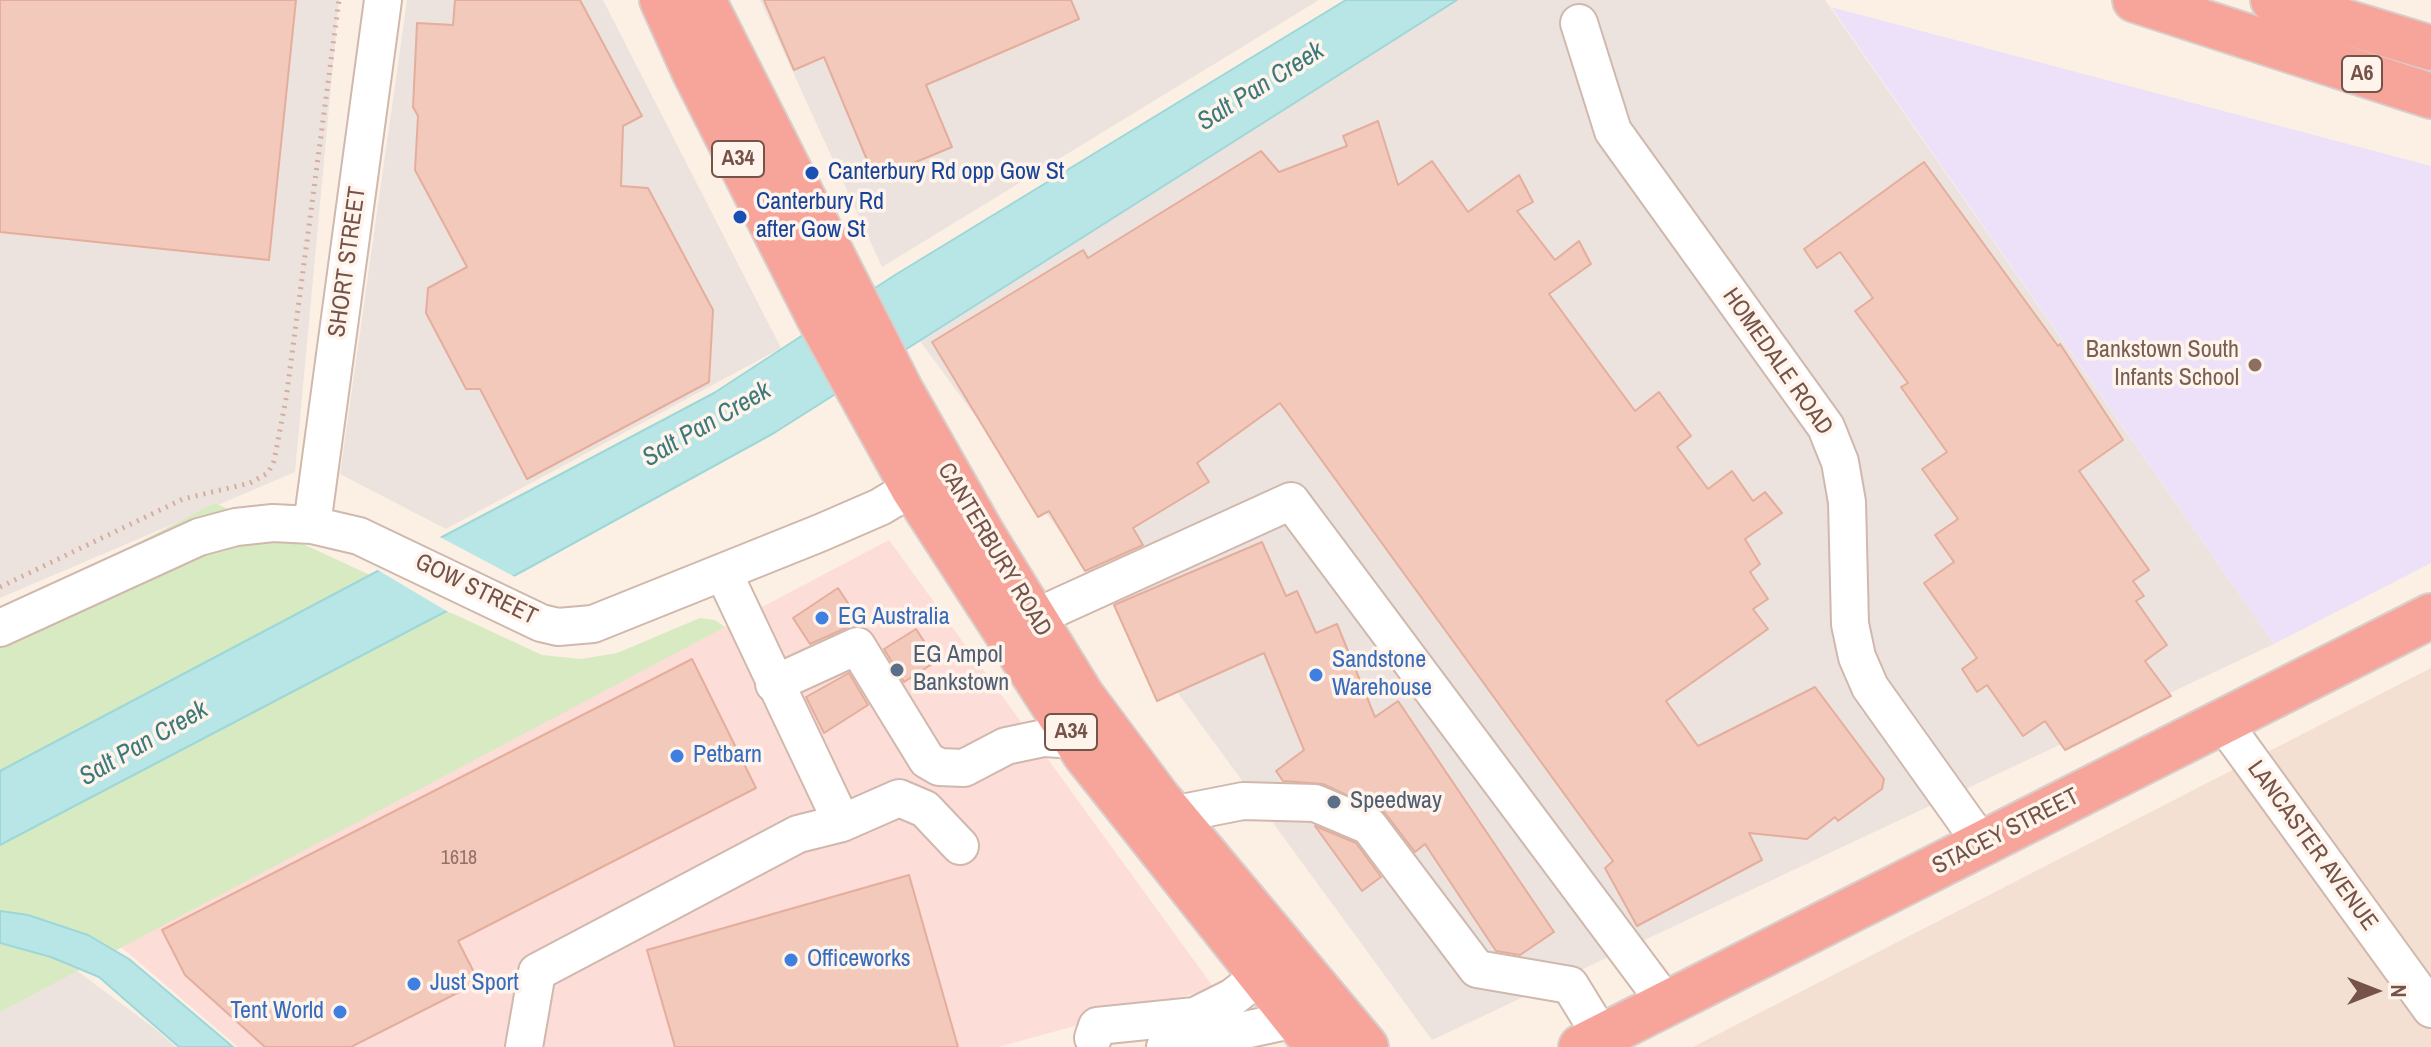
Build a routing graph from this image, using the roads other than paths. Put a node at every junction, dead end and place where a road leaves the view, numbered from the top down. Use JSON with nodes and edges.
{"nodes":[{"id":1,"x":383,"y":0,"type":"edge"},
{"id":2,"x":662,"y":0,"type":"edge"},
{"id":3,"x":703,"y":0,"type":"edge"},
{"id":4,"x":2135,"y":0,"type":"edge"},
{"id":5,"x":2273,"y":0,"type":"edge"},
{"id":6,"x":1579,"y":23,"type":"dead end"},
{"id":7,"x":2431,"y":48,"type":"edge"},
{"id":8,"x":2431,"y":96,"type":"edge"},
{"id":9,"x":834,"y":305,"type":"junction"},
{"id":10,"x":929,"y":478,"type":"junction"},
{"id":11,"x":312,"y":525,"type":"junction"},
{"id":12,"x":724,"y":574,"type":"junction"},
{"id":13,"x":2431,"y":616,"type":"edge"},
{"id":14,"x":1034,"y":618,"type":"junction"},
{"id":15,"x":0,"y":628,"type":"edge"},
{"id":16,"x":774,"y":684,"type":"junction"},
{"id":17,"x":2222,"y":721,"type":"junction"},
{"id":18,"x":912,"y":735,"type":"junction"},
{"id":19,"x":1076,"y":740,"type":"junction"},
{"id":20,"x":899,"y":798,"type":"junction"},
{"id":21,"x":1172,"y":815,"type":"junction"},
{"id":22,"x":842,"y":823,"type":"junction"},
{"id":23,"x":1982,"y":844,"type":"junction"},
{"id":24,"x":960,"y":846,"type":"dead end"},
{"id":25,"x":1261,"y":975,"type":"junction"},
{"id":26,"x":1666,"y":1003,"type":"junction"},
{"id":27,"x":2431,"y":1009,"type":"edge"},
{"id":28,"x":1307,"y":1033,"type":"edge"},
{"id":29,"x":1093,"y":1038,"type":"dead end"},
{"id":30,"x":1598,"y":1043,"type":"edge"},
{"id":31,"x":524,"y":1047,"type":"edge"},
{"id":32,"x":1165,"y":1047,"type":"edge"},
{"id":33,"x":1366,"y":1047,"type":"edge"}],
"edges":[{"from":1,"to":11,"type":"street","name":"SHORT STREET"},
{"from":2,"to":9,"type":"highway","name":"CANTERBURY ROAD","number":"A34"},
{"from":3,"to":9,"type":"highway","name":"CANTERBURY ROAD","number":"A34"},
{"from":4,"to":8,"type":"highway","number":"A6"},
{"from":5,"to":7,"type":"highway","number":"A6"},
{"from":6,"to":23,"type":"street","name":"HOMEDALE ROAD"},
{"from":9,"to":10,"type":"highway","name":"CANTERBURY ROAD","number":"A34"},
{"from":10,"to":12,"type":"street","name":"GOW STREET"},
{"from":10,"to":14,"type":"highway","name":"CANTERBURY ROAD","number":"A34"},
{"from":10,"to":19,"type":"highway","name":"CANTERBURY ROAD","number":"A34"},
{"from":11,"to":12,"type":"street","name":"GOW STREET"},
{"from":11,"to":15,"type":"street","name":"GOW STREET"},
{"from":12,"to":16,"type":"street"},
{"from":13,"to":17,"type":"highway","name":"STACEY STREET"},
{"from":14,"to":21,"type":"highway","name":"CANTERBURY ROAD","number":"A34"},
{"from":14,"to":26,"type":"street"},
{"from":16,"to":18,"type":"street"},
{"from":16,"to":22,"type":"street"},
{"from":17,"to":23,"type":"highway","name":"STACEY STREET"},
{"from":17,"to":27,"type":"street","name":"LANCASTER AVENUE"},
{"from":18,"to":19,"type":"street"},
{"from":18,"to":20,"type":"street"},
{"from":19,"to":25,"type":"highway","name":"CANTERBURY ROAD","number":"A34"},
{"from":20,"to":22,"type":"street"},
{"from":20,"to":24,"type":"street"},
{"from":21,"to":30,"type":"street"},
{"from":21,"to":33,"type":"highway","name":"CANTERBURY ROAD","number":"A34"},
{"from":22,"to":31,"type":"street"},
{"from":23,"to":26,"type":"highway","name":"STACEY STREET"},
{"from":25,"to":28,"type":"highway","name":"CANTERBURY ROAD","number":"A34"},
{"from":25,"to":29,"type":"street"},
{"from":26,"to":30,"type":"highway","name":"STACEY STREET"},
{"from":28,"to":32,"type":"street"}]}
